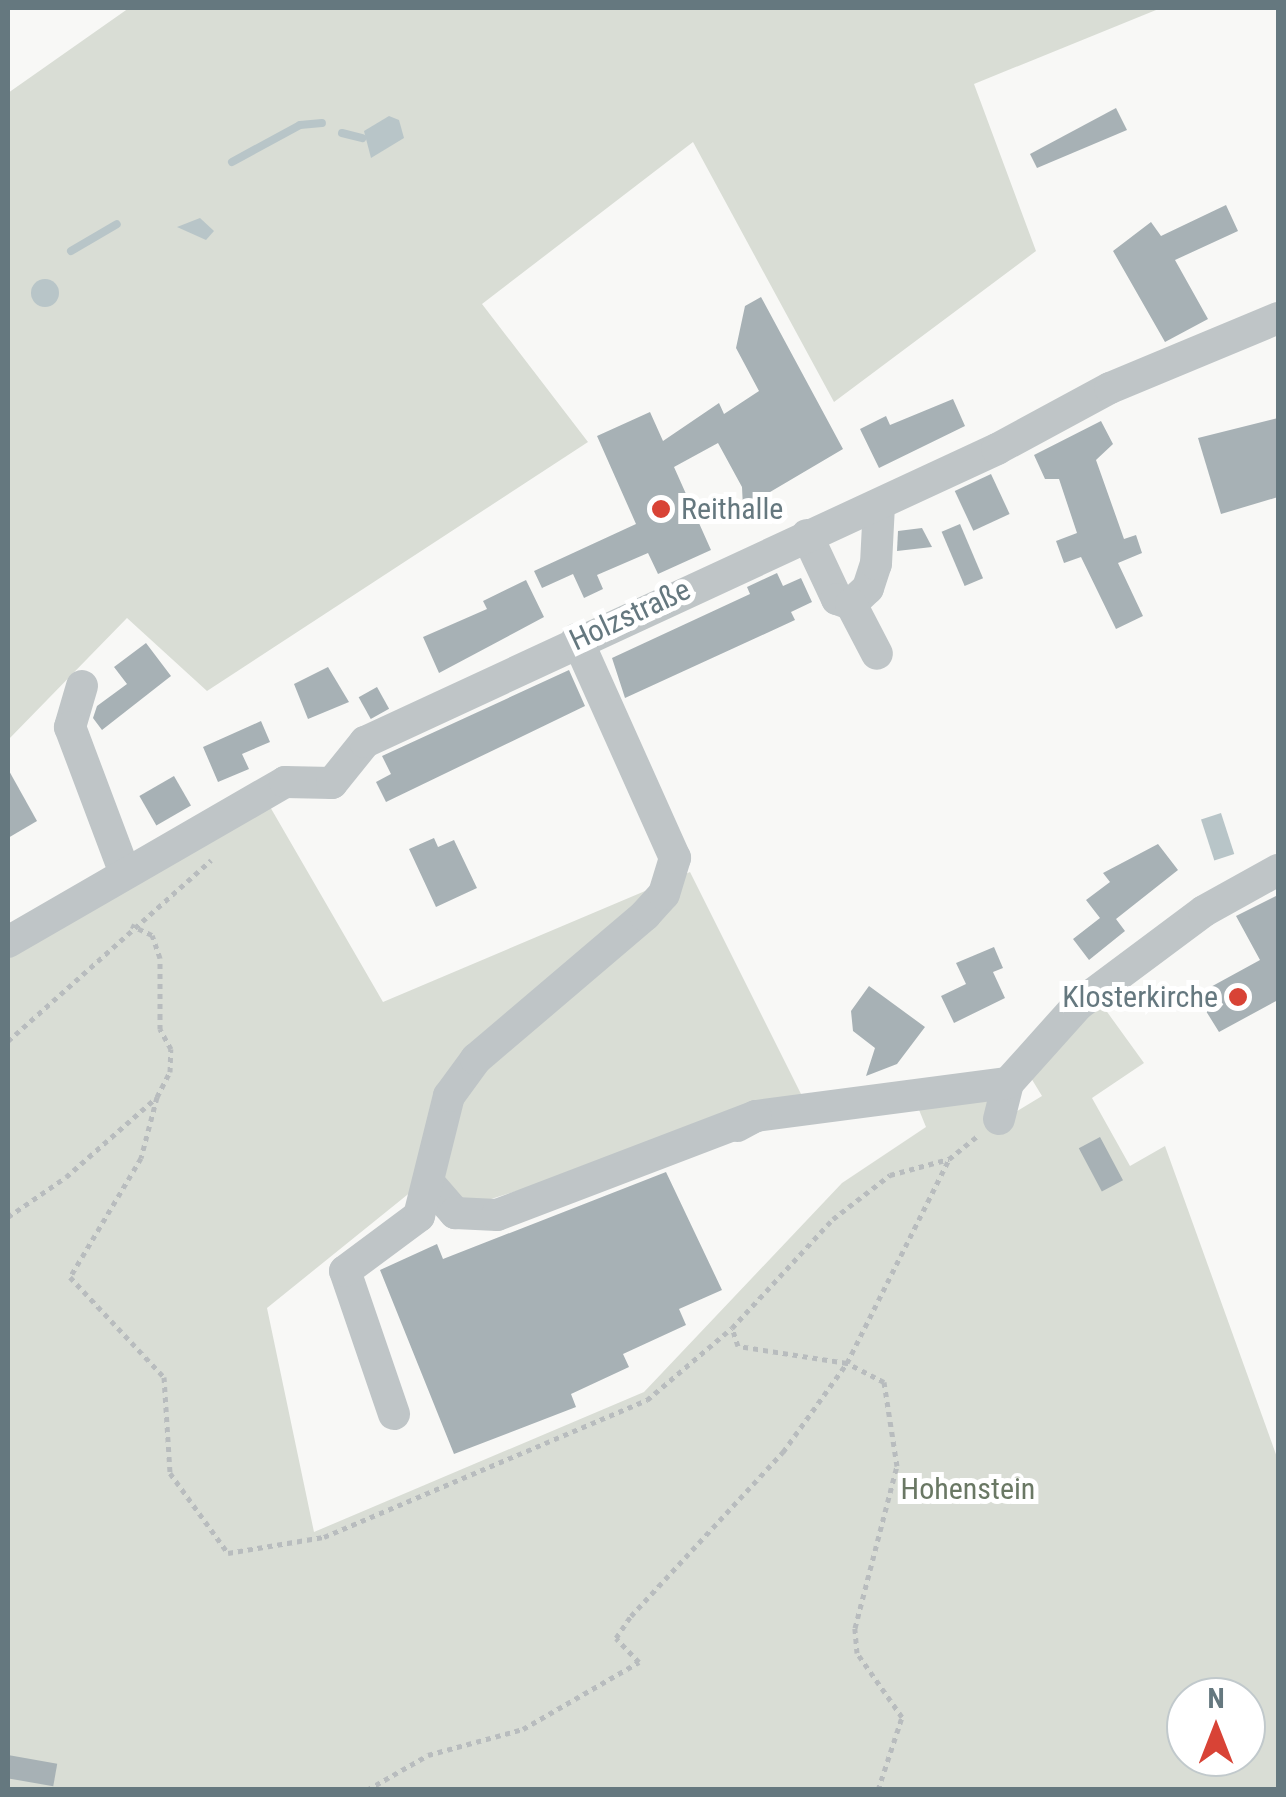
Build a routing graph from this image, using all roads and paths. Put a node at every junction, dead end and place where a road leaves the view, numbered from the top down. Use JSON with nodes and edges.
{"nodes":[{"id":1,"x":1278,"y":318,"type":"edge"},
{"id":2,"x":880,"y":505,"type":"junction"},
{"id":3,"x":807,"y":535,"type":"junction"},
{"id":4,"x":851,"y":604,"type":"junction"},
{"id":5,"x":577,"y":639,"type":"junction"},
{"id":6,"x":876,"y":654,"type":"dead end"},
{"id":7,"x":82,"y":686,"type":"dead end"},
{"id":8,"x":217,"y":855,"type":"dead end"},
{"id":9,"x":124,"y":870,"type":"junction"},
{"id":10,"x":1278,"y":870,"type":"edge"},
{"id":11,"x":130,"y":925,"type":"junction"},
{"id":12,"x":8,"y":942,"type":"edge"},
{"id":13,"x":8,"y":1041,"type":"edge"},
{"id":14,"x":1008,"y":1083,"type":"junction"},
{"id":15,"x":157,"y":1096,"type":"junction"},
{"id":16,"x":756,"y":1116,"type":"junction"},
{"id":17,"x":998,"y":1118,"type":"joint"},
{"id":18,"x":686,"y":1153,"type":"dead end"},
{"id":19,"x":949,"y":1159,"type":"junction"},
{"id":20,"x":429,"y":1183,"type":"junction"},
{"id":21,"x":8,"y":1217,"type":"edge"},
{"id":22,"x":732,"y":1328,"type":"junction"},
{"id":23,"x":847,"y":1363,"type":"junction"},
{"id":24,"x":394,"y":1414,"type":"dead end"},
{"id":25,"x":367,"y":1790,"type":"edge"},
{"id":26,"x":878,"y":1790,"type":"edge"}],
"edges":[{"from":1,"to":2,"type":"street","name":"Holzstraße"},
{"from":2,"to":3,"type":"street","name":"Holzstraße"},
{"from":2,"to":4,"type":"street"},
{"from":3,"to":4,"type":"street"},
{"from":3,"to":5,"type":"street","name":"Holzstraße"},
{"from":4,"to":6,"type":"street"},
{"from":5,"to":9,"type":"street","name":"Holzstraße"},
{"from":5,"to":20,"type":"street"},
{"from":7,"to":9,"type":"street"},
{"from":8,"to":11,"type":"path"},
{"from":9,"to":12,"type":"street","name":"Holzstraße"},
{"from":10,"to":14,"type":"street"},
{"from":11,"to":13,"type":"path"},
{"from":11,"to":15,"type":"path"},
{"from":14,"to":16,"type":"street"},
{"from":14,"to":17,"type":"street"},
{"from":15,"to":21,"type":"path"},
{"from":15,"to":22,"type":"path"},
{"from":16,"to":18,"type":"street"},
{"from":16,"to":20,"type":"street"},
{"from":17,"to":19,"type":"path"},
{"from":19,"to":22,"type":"path"},
{"from":19,"to":23,"type":"path"},
{"from":20,"to":24,"type":"street"},
{"from":22,"to":23,"type":"path"},
{"from":23,"to":25,"type":"path"},
{"from":23,"to":26,"type":"path"}]}
